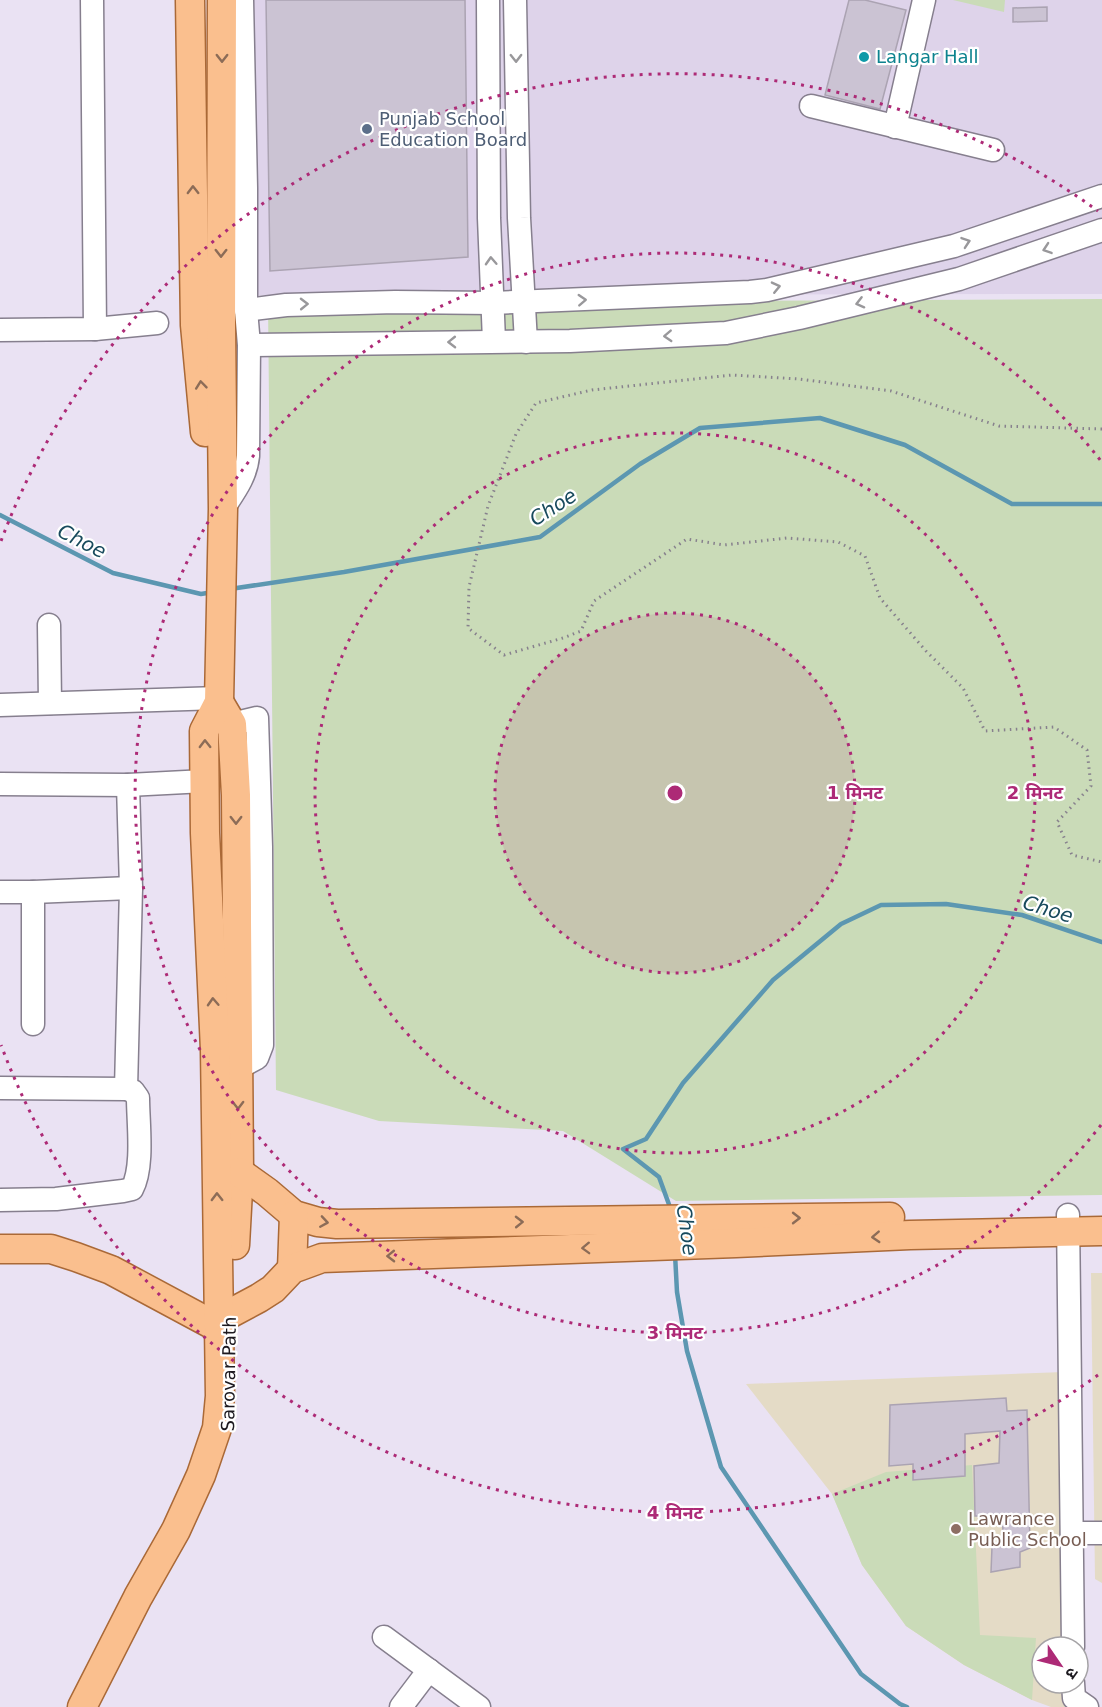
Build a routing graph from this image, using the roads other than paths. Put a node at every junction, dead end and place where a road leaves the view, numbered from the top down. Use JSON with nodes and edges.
{"nodes":[{"id":1,"x":92,"y":0,"type":"edge"},
{"id":2,"x":190,"y":0,"type":"edge"},
{"id":3,"x":222,"y":0,"type":"edge"},
{"id":4,"x":242,"y":0,"type":"edge"},
{"id":5,"x":488,"y":0,"type":"edge"},
{"id":6,"x":924,"y":0,"type":"edge"},
{"id":7,"x":515,"y":11,"type":"edge"},
{"id":8,"x":488,"y":23,"type":"junction"},
{"id":9,"x":811,"y":106,"type":"dead end"},
{"id":10,"x":895,"y":127,"type":"junction"},
{"id":11,"x":993,"y":150,"type":"dead end"},
{"id":12,"x":1102,"y":196,"type":"edge"},
{"id":13,"x":489,"y":218,"type":"junction"},
{"id":14,"x":519,"y":218,"type":"junction"},
{"id":15,"x":1102,"y":230,"type":"edge"},
{"id":16,"x":524,"y":302,"type":"junction"},
{"id":17,"x":493,"y":303,"type":"junction"},
{"id":18,"x":246,"y":310,"type":"junction"},
{"id":19,"x":157,"y":323,"type":"dead end"},
{"id":20,"x":95,"y":328,"type":"junction"},
{"id":21,"x":0,"y":330,"type":"edge"},
{"id":22,"x":494,"y":341,"type":"junction"},
{"id":23,"x":526,"y":342,"type":"junction"},
{"id":24,"x":249,"y":345,"type":"junction"},
{"id":25,"x":223,"y":516,"type":"junction"},
{"id":26,"x":49,"y":625,"type":"dead end"},
{"id":27,"x":50,"y":703,"type":"junction"},
{"id":28,"x":0,"y":705,"type":"edge"},
{"id":29,"x":223,"y":708,"type":"junction"},
{"id":30,"x":205,"y":781,"type":"junction"},
{"id":31,"x":0,"y":784,"type":"edge"},
{"id":32,"x":128,"y":785,"type":"junction"},
{"id":33,"x":131,"y":888,"type":"junction"},
{"id":34,"x":0,"y":892,"type":"edge"},
{"id":35,"x":33,"y":892,"type":"junction"},
{"id":36,"x":33,"y":1024,"type":"dead end"},
{"id":37,"x":0,"y":1088,"type":"edge"},
{"id":38,"x":126,"y":1089,"type":"junction"},
{"id":39,"x":239,"y":1172,"type":"junction"},
{"id":40,"x":0,"y":1200,"type":"edge"},
{"id":41,"x":294,"y":1215,"type":"junction"},
{"id":42,"x":1102,"y":1215,"type":"edge"},
{"id":43,"x":1068,"y":1223,"type":"junction"},
{"id":44,"x":1102,"y":1231,"type":"edge"},
{"id":45,"x":639,"y":1233,"type":"junction"},
{"id":46,"x":0,"y":1249,"type":"edge"},
{"id":47,"x":292,"y":1269,"type":"junction"},
{"id":48,"x":225,"y":1320,"type":"junction"},
{"id":49,"x":1072,"y":1533,"type":"junction"},
{"id":50,"x":1102,"y":1533,"type":"edge"},
{"id":51,"x":1073,"y":1635,"type":"edge"},
{"id":52,"x":384,"y":1637,"type":"dead end"},
{"id":53,"x":429,"y":1670,"type":"junction"},
{"id":54,"x":1074,"y":1695,"type":"edge"},
{"id":55,"x":82,"y":1707,"type":"edge"},
{"id":56,"x":98,"y":1707,"type":"edge"},
{"id":57,"x":401,"y":1707,"type":"edge"},
{"id":58,"x":479,"y":1707,"type":"edge"},
{"id":59,"x":1087,"y":1707,"type":"edge"}],
"edges":[{"from":1,"to":20,"type":"street"},
{"from":25,"to":2,"type":"main road","one_way":true},
{"from":3,"to":25,"type":"main road","name":"Sarovar Path","one_way":true},
{"from":4,"to":18,"type":"street"},
{"from":5,"to":8,"type":"street"},
{"from":6,"to":10,"type":"street"},
{"from":7,"to":8,"type":"street"},
{"from":7,"to":14,"type":"street","one_way":true},
{"from":8,"to":13,"type":"street"},
{"from":9,"to":10,"type":"street"},
{"from":10,"to":11,"type":"street"},
{"from":16,"to":12,"type":"street","one_way":true},
{"from":13,"to":14,"type":"street"},
{"from":17,"to":13,"type":"street","one_way":true},
{"from":14,"to":16,"type":"street"},
{"from":15,"to":23,"type":"street","one_way":true},
{"from":16,"to":17,"type":"street"},
{"from":16,"to":23,"type":"street"},
{"from":18,"to":17,"type":"street","one_way":true},
{"from":17,"to":22,"type":"street"},
{"from":18,"to":24,"type":"street"},
{"from":19,"to":20,"type":"street"},
{"from":20,"to":21,"type":"street"},
{"from":22,"to":23,"type":"street"},
{"from":22,"to":24,"type":"street","one_way":true},
{"from":24,"to":25,"type":"street"},
{"from":25,"to":29,"type":"main road","name":"Sarovar Path"},
{"from":26,"to":27,"type":"street"},
{"from":27,"to":28,"type":"street"},
{"from":27,"to":29,"type":"street"},
{"from":30,"to":29,"type":"main road","one_way":true},
{"from":29,"to":39,"type":"main road","name":"Sarovar Path","one_way":true},
{"from":30,"to":32,"type":"street"},
{"from":48,"to":30,"type":"main road","one_way":true},
{"from":31,"to":32,"type":"street"},
{"from":32,"to":33,"type":"street"},
{"from":33,"to":35,"type":"street"},
{"from":33,"to":38,"type":"street"},
{"from":34,"to":35,"type":"street"},
{"from":35,"to":36,"type":"street"},
{"from":37,"to":38,"type":"street"},
{"from":38,"to":40,"type":"street"},
{"from":39,"to":41,"type":"main road"},
{"from":39,"to":48,"type":"main road","name":"Sarovar Path"},
{"from":41,"to":45,"type":"main road","one_way":true},
{"from":41,"to":47,"type":"main road"},
{"from":42,"to":43,"type":"main road"},
{"from":43,"to":44,"type":"main road"},
{"from":43,"to":45,"type":"main road"},
{"from":43,"to":49,"type":"street"},
{"from":45,"to":47,"type":"main road","one_way":true},
{"from":46,"to":48,"type":"main road"},
{"from":47,"to":48,"type":"main road"},
{"from":48,"to":55,"type":"main road"},
{"from":48,"to":56,"type":"main road","name":"Sarovar Path"},
{"from":49,"to":50,"type":"street"},
{"from":49,"to":51,"type":"street"},
{"from":52,"to":53,"type":"street"},
{"from":53,"to":57,"type":"street"},
{"from":53,"to":58,"type":"street"},
{"from":54,"to":59,"type":"street"}]}
